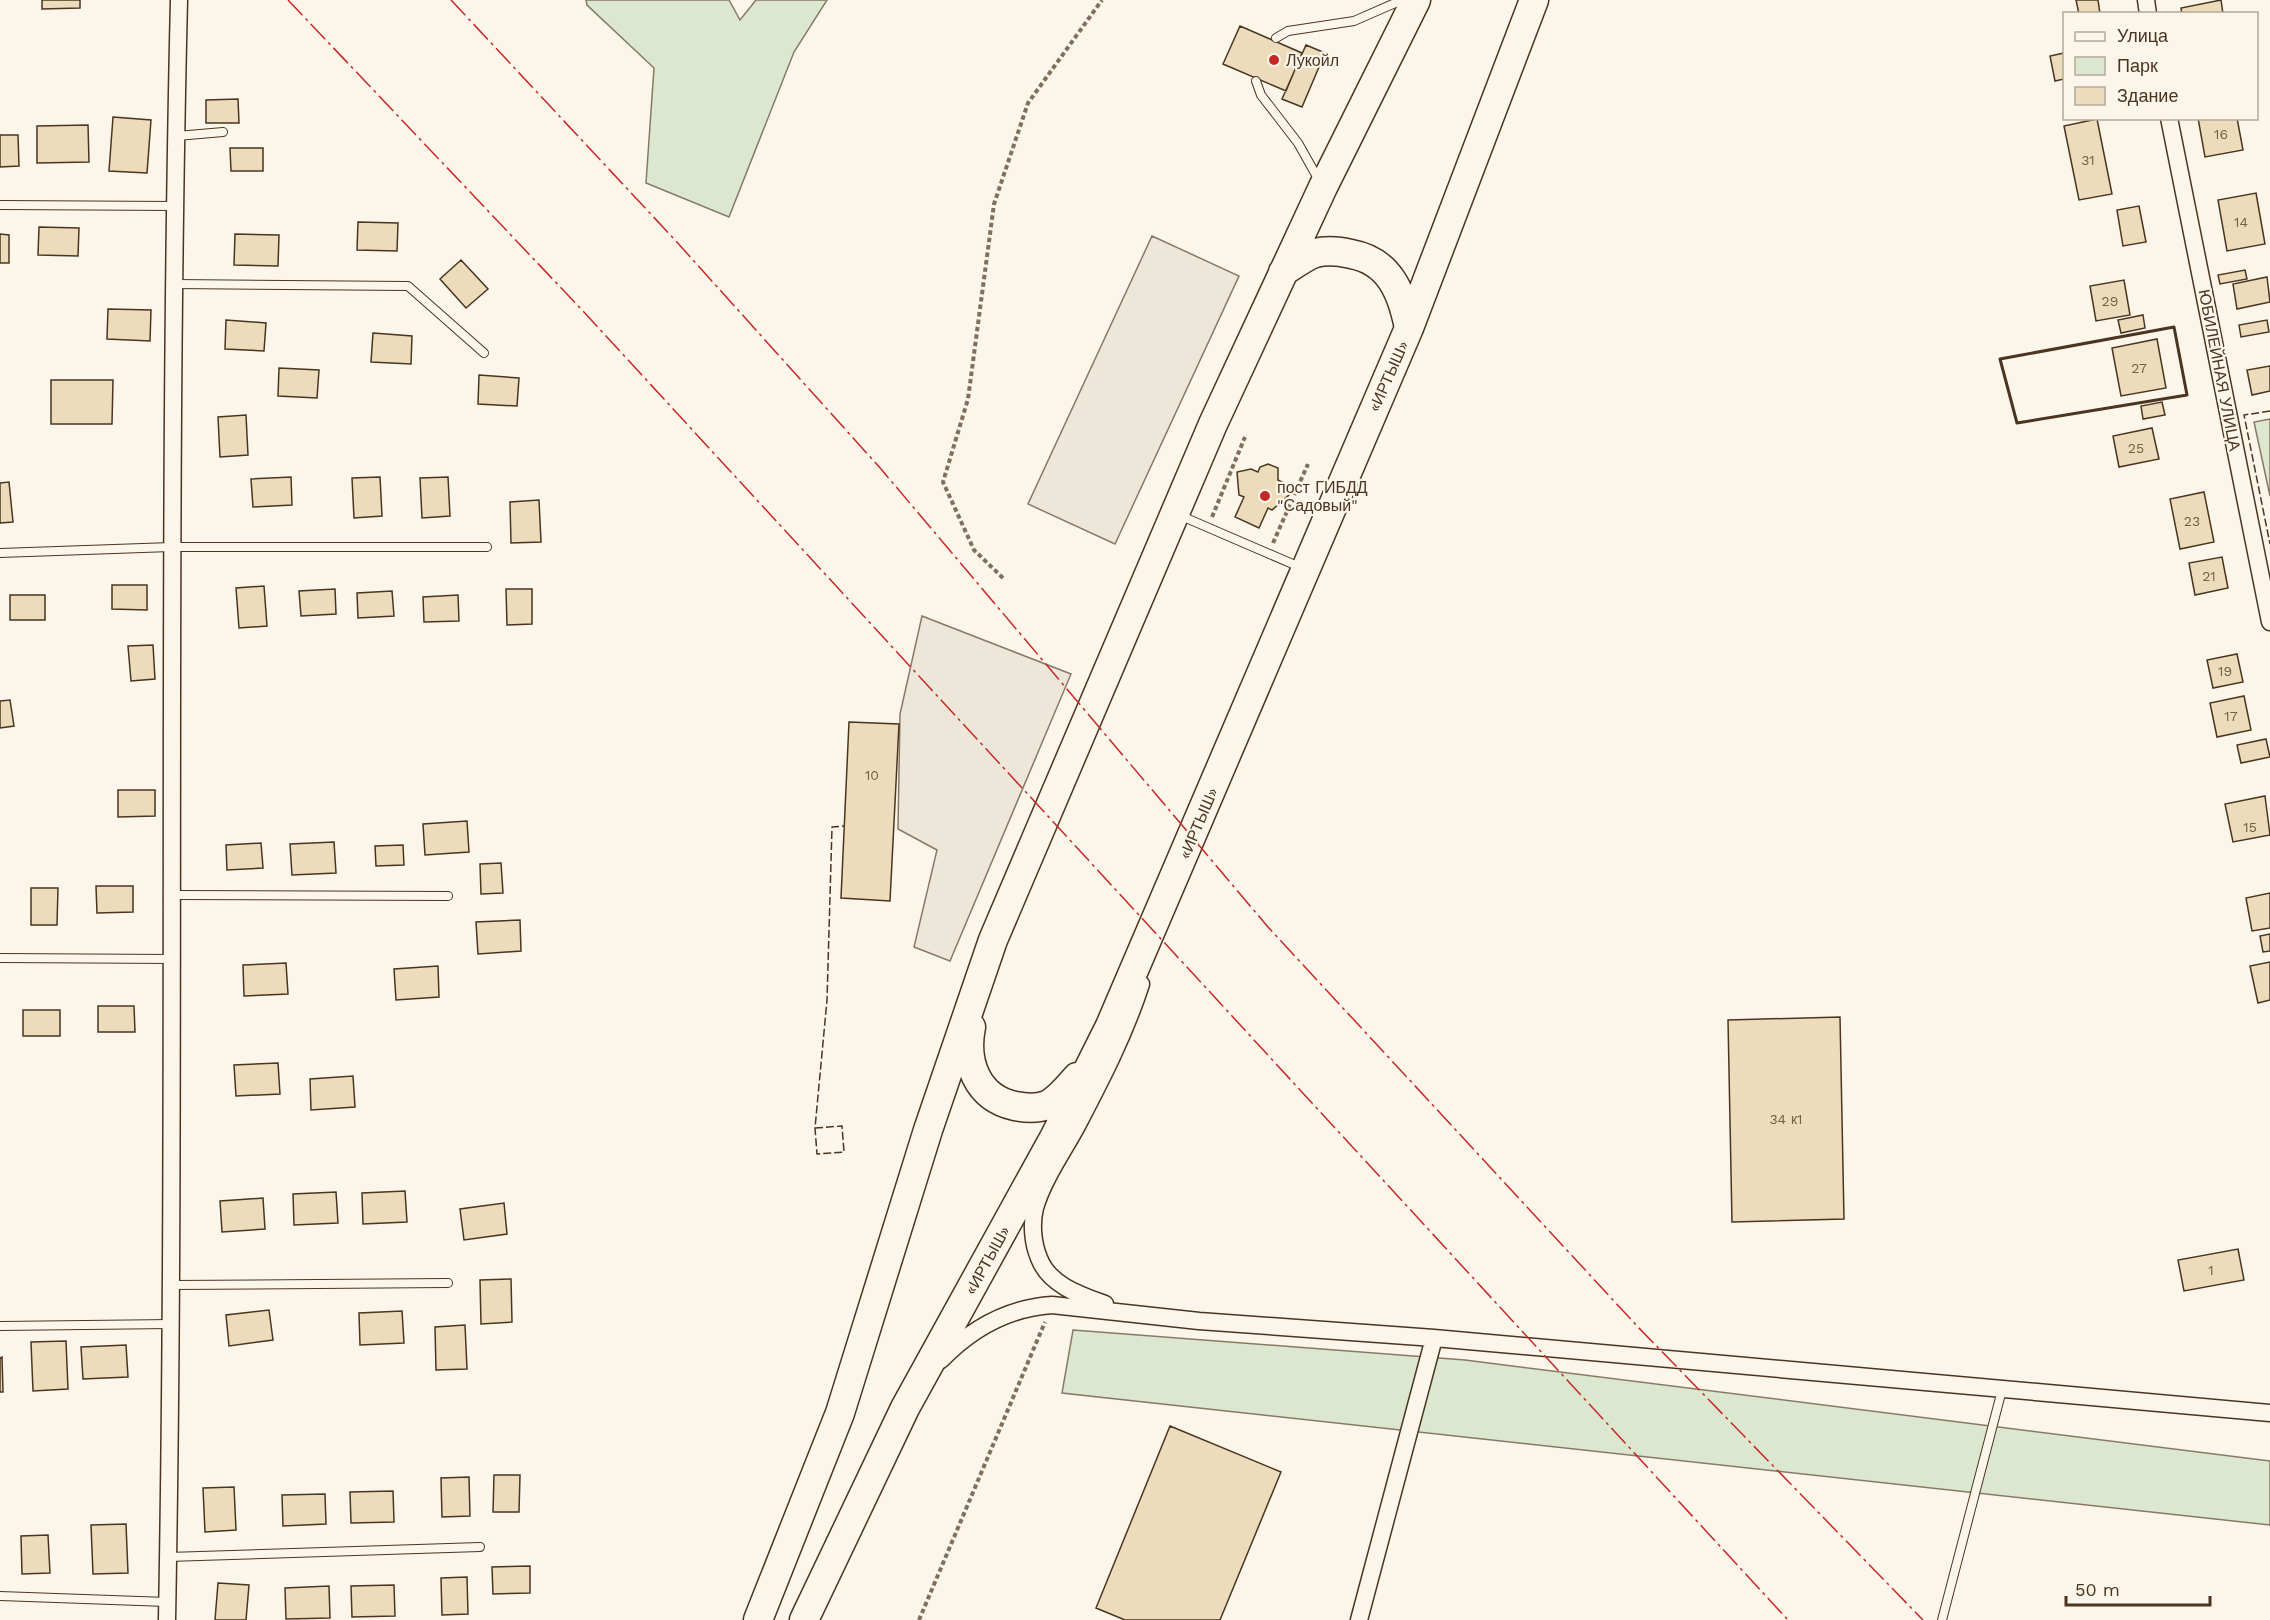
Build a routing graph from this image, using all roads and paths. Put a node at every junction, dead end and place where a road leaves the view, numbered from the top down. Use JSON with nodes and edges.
{"nodes":[{"id":1,"x":179,"y":0,"type":"edge"},
{"id":2,"x":1102,"y":0,"type":"edge"},
{"id":3,"x":1402,"y":0,"type":"edge"},
{"id":4,"x":1416,"y":0,"type":"edge"},
{"id":5,"x":1534,"y":0,"type":"edge"},
{"id":6,"x":1276,"y":38,"type":"dead end"},
{"id":7,"x":1256,"y":81,"type":"dead end"},
{"id":8,"x":2169,"y":120,"type":"edge"},
{"id":9,"x":223,"y":132,"type":"dead end"},
{"id":10,"x":177,"y":136,"type":"junction"},
{"id":11,"x":1323,"y":188,"type":"junction"},
{"id":12,"x":0,"y":205,"type":"edge"},
{"id":13,"x":176,"y":206,"type":"junction"},
{"id":14,"x":1282,"y":272,"type":"junction"},
{"id":15,"x":174,"y":284,"type":"junction"},
{"id":16,"x":1410,"y":328,"type":"junction"},
{"id":17,"x":484,"y":353,"type":"dead end"},
{"id":18,"x":1245,"y":437,"type":"dead end"},
{"id":19,"x":1308,"y":464,"type":"dead end"},
{"id":20,"x":1174,"y":513,"type":"junction"},
{"id":21,"x":1208,"y":527,"type":"junction"},
{"id":22,"x":486,"y":547,"type":"dead end"},
{"id":23,"x":171,"y":548,"type":"junction"},
{"id":24,"x":0,"y":553,"type":"edge"},
{"id":25,"x":1268,"y":553,"type":"junction"},
{"id":26,"x":1306,"y":569,"type":"junction"},
{"id":27,"x":1003,"y":578,"type":"dead end"},
{"id":28,"x":2270,"y":622,"type":"edge"},
{"id":29,"x":1179,"y":868,"type":"junction"},
{"id":30,"x":173,"y":894,"type":"junction"},
{"id":31,"x":448,"y":896,"type":"dead end"},
{"id":32,"x":0,"y":958,"type":"edge"},
{"id":33,"x":173,"y":959,"type":"junction"},
{"id":34,"x":981,"y":975,"type":"junction"},
{"id":35,"x":1110,"y":1026,"type":"junction"},
{"id":36,"x":448,"y":1283,"type":"dead end"},
{"id":37,"x":171,"y":1285,"type":"junction"},
{"id":38,"x":1052,"y":1305,"type":"junction"},
{"id":39,"x":1131,"y":1313,"type":"junction"},
{"id":40,"x":171,"y":1324,"type":"junction"},
{"id":41,"x":0,"y":1326,"type":"edge"},
{"id":42,"x":1434,"y":1338,"type":"junction"},
{"id":43,"x":2002,"y":1390,"type":"junction"},
{"id":44,"x":905,"y":1408,"type":"junction"},
{"id":45,"x":2270,"y":1413,"type":"edge"},
{"id":46,"x":480,"y":1547,"type":"dead end"},
{"id":47,"x":168,"y":1557,"type":"junction"},
{"id":48,"x":0,"y":1596,"type":"edge"},
{"id":49,"x":168,"y":1602,"type":"junction"},
{"id":50,"x":167,"y":1620,"type":"edge"},
{"id":51,"x":758,"y":1620,"type":"edge"},
{"id":52,"x":804,"y":1620,"type":"edge"},
{"id":53,"x":919,"y":1620,"type":"edge"},
{"id":54,"x":1359,"y":1620,"type":"edge"},
{"id":55,"x":1942,"y":1620,"type":"edge"}],
"edges":[{"from":1,"to":10,"type":"street"},
{"from":2,"to":27,"type":"path"},
{"from":3,"to":6,"type":"lane"},
{"from":4,"to":11,"type":"highway"},
{"from":5,"to":16,"type":"highway","name":"«ИРТЫШ»"},
{"from":7,"to":11,"type":"lane"},
{"from":8,"to":28,"type":"street","name":"ЮБИЛЕЙНАЯ УЛИЦА"},
{"from":9,"to":10,"type":"lane"},
{"from":10,"to":13,"type":"street"},
{"from":11,"to":14,"type":"highway"},
{"from":12,"to":13,"type":"lane"},
{"from":13,"to":15,"type":"street"},
{"from":14,"to":16,"type":"highway"},
{"from":14,"to":20,"type":"highway"},
{"from":15,"to":17,"type":"lane"},
{"from":15,"to":23,"type":"street"},
{"from":16,"to":26,"type":"highway","name":"«ИРТЫШ»"},
{"from":18,"to":21,"type":"path"},
{"from":19,"to":25,"type":"path"},
{"from":20,"to":21,"type":"lane"},
{"from":20,"to":34,"type":"highway"},
{"from":21,"to":25,"type":"lane"},
{"from":22,"to":23,"type":"lane"},
{"from":23,"to":24,"type":"lane"},
{"from":23,"to":30,"type":"street"},
{"from":25,"to":26,"type":"lane"},
{"from":26,"to":29,"type":"highway","name":"«ИРТЫШ»"},
{"from":29,"to":35,"type":"highway","name":"«ИРТЫШ»"},
{"from":29,"to":39,"type":"street"},
{"from":30,"to":31,"type":"lane"},
{"from":30,"to":33,"type":"street"},
{"from":32,"to":33,"type":"lane"},
{"from":33,"to":37,"type":"street"},
{"from":34,"to":35,"type":"highway"},
{"from":34,"to":51,"type":"highway"},
{"from":35,"to":44,"type":"highway","name":"«ИРТЫШ»"},
{"from":36,"to":37,"type":"lane"},
{"from":37,"to":40,"type":"street"},
{"from":38,"to":39,"type":"street"},
{"from":38,"to":44,"type":"street"},
{"from":38,"to":53,"type":"path"},
{"from":39,"to":42,"type":"street"},
{"from":40,"to":41,"type":"lane"},
{"from":40,"to":47,"type":"street"},
{"from":42,"to":43,"type":"street"},
{"from":42,"to":54,"type":"street"},
{"from":43,"to":45,"type":"street"},
{"from":43,"to":55,"type":"lane"},
{"from":44,"to":52,"type":"highway","name":"«ИРТЫШ»"},
{"from":46,"to":47,"type":"lane"},
{"from":47,"to":49,"type":"street"},
{"from":48,"to":49,"type":"lane"},
{"from":49,"to":50,"type":"street"}]}
